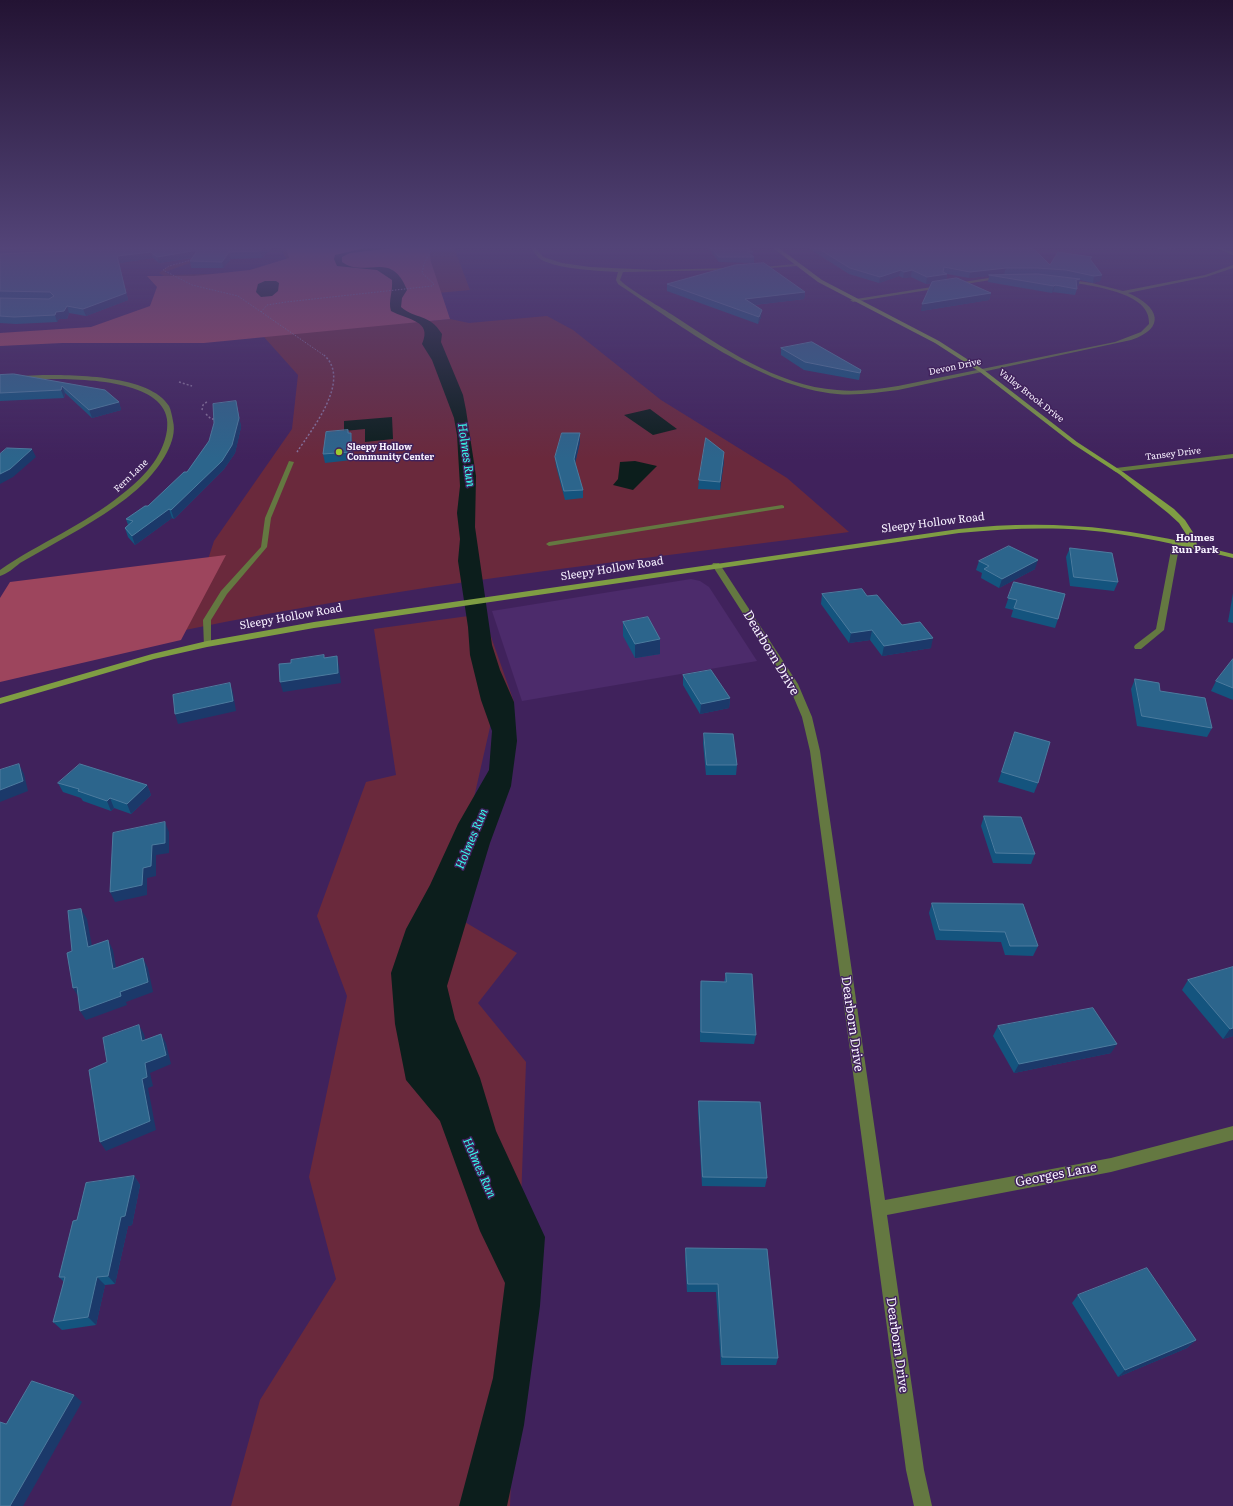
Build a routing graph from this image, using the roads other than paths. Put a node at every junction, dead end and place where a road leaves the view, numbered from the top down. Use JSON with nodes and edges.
{"nodes":[{"id":1,"x":674,"y":318,"type":"edge"},
{"id":2,"x":889,"y":318,"type":"edge"},
{"id":3,"x":1153,"y":318,"type":"edge"},
{"id":4,"x":982,"y":371,"type":"junction"},
{"id":5,"x":0,"y":379,"type":"edge"},
{"id":6,"x":1233,"y":456,"type":"edge"},
{"id":7,"x":291,"y":462,"type":"road end"},
{"id":8,"x":1116,"y":470,"type":"junction"},
{"id":9,"x":782,"y":507,"type":"dead end"},
{"id":10,"x":1176,"y":542,"type":"junction"},
{"id":11,"x":549,"y":544,"type":"dead end"},
{"id":12,"x":1193,"y":546,"type":"junction"},
{"id":13,"x":1233,"y":556,"type":"edge"},
{"id":14,"x":716,"y":565,"type":"junction"},
{"id":15,"x":0,"y":574,"type":"edge"},
{"id":16,"x":207,"y":644,"type":"junction"},
{"id":17,"x":1138,"y":647,"type":"dead end"},
{"id":18,"x":0,"y":701,"type":"edge"},
{"id":19,"x":1233,"y":1133,"type":"edge"},
{"id":20,"x":878,"y":1209,"type":"junction"},
{"id":21,"x":923,"y":1506,"type":"edge"}],
"edges":[{"from":1,"to":4,"type":"street","name":"Devon Drive"},
{"from":2,"to":4,"type":"main road","name":"Valley Brook Drive"},
{"from":3,"to":4,"type":"street","name":"Devon Drive"},
{"from":4,"to":8,"type":"main road","name":"Valley Brook Drive"},
{"from":5,"to":15,"type":"street","name":"Fern Lane"},
{"from":6,"to":8,"type":"street","name":"Tansey Drive"},
{"from":7,"to":16,"type":"lane"},
{"from":8,"to":12,"type":"main road","name":"Valley Brook Drive"},
{"from":9,"to":11,"type":"lane"},
{"from":10,"to":12,"type":"main road","name":"Sleepy Hollow Road"},
{"from":10,"to":14,"type":"main road","name":"Sleepy Hollow Road"},
{"from":10,"to":17,"type":"street"},
{"from":12,"to":13,"type":"main road","name":"Sleepy Hollow Road"},
{"from":14,"to":16,"type":"main road","name":"Sleepy Hollow Road"},
{"from":14,"to":20,"type":"street","name":"Dearborn Drive"},
{"from":16,"to":18,"type":"main road","name":"Sleepy Hollow Road"},
{"from":19,"to":20,"type":"street","name":"Georges Lane"},
{"from":20,"to":21,"type":"street","name":"Dearborn Drive"}]}
